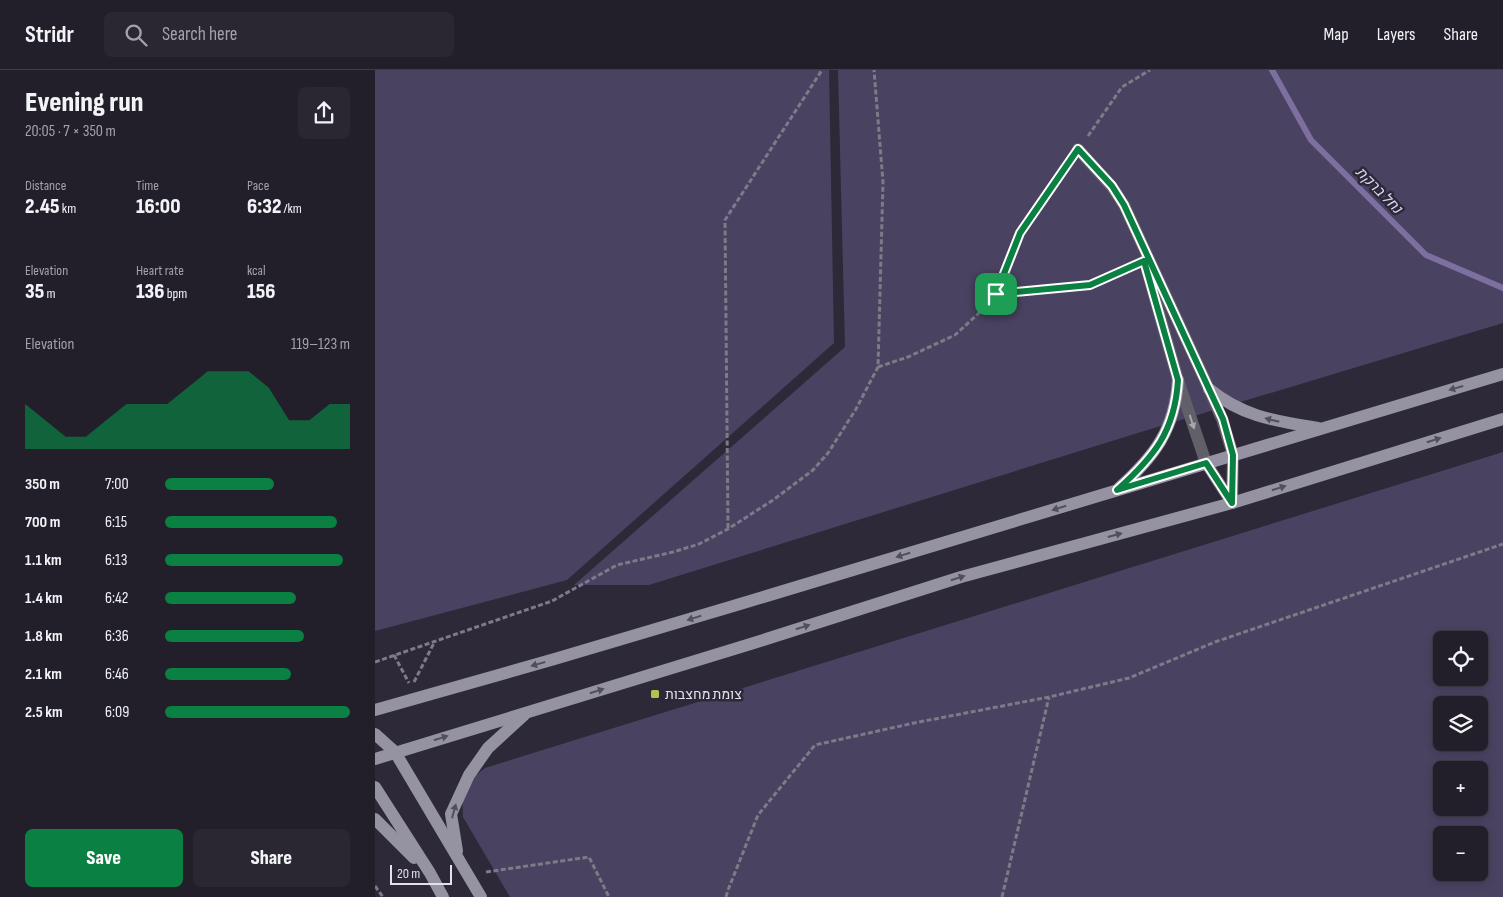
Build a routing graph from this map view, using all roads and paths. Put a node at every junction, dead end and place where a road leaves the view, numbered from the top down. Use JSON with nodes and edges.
{"nodes":[{"id":1,"x":822,"y":70,"type":"edge"},
{"id":2,"x":874,"y":70,"type":"edge"},
{"id":3,"x":1150,"y":70,"type":"edge"},
{"id":4,"x":1078,"y":149,"type":"junction"},
{"id":5,"x":1136,"y":229,"type":"junction"},
{"id":6,"x":1144,"y":261,"type":"junction"},
{"id":7,"x":996,"y":294,"type":"junction"},
{"id":8,"x":878,"y":367,"type":"junction"},
{"id":9,"x":1503,"y":374,"type":"edge"},
{"id":10,"x":1178,"y":380,"type":"junction"},
{"id":11,"x":1209,"y":389,"type":"junction"},
{"id":12,"x":1503,"y":419,"type":"edge"},
{"id":13,"x":1320,"y":429,"type":"junction"},
{"id":14,"x":1233,"y":455,"type":"junction"},
{"id":15,"x":1206,"y":463,"type":"junction"},
{"id":16,"x":1117,"y":490,"type":"junction"},
{"id":17,"x":1232,"y":503,"type":"junction"},
{"id":18,"x":728,"y":529,"type":"junction"},
{"id":19,"x":1503,"y":544,"type":"edge"},
{"id":20,"x":435,"y":640,"type":"junction"},
{"id":21,"x":394,"y":655,"type":"junction"},
{"id":22,"x":375,"y":662,"type":"edge"},
{"id":23,"x":1049,"y":697,"type":"junction"},
{"id":24,"x":375,"y":710,"type":"edge"},
{"id":25,"x":526,"y":713,"type":"junction"},
{"id":26,"x":375,"y":734,"type":"edge"},
{"id":27,"x":395,"y":752,"type":"junction"},
{"id":28,"x":375,"y":759,"type":"edge"},
{"id":29,"x":375,"y":787,"type":"edge"},
{"id":30,"x":375,"y":819,"type":"edge"},
{"id":31,"x":459,"y":858,"type":"junction"},
{"id":32,"x":430,"y":873,"type":"junction"},
{"id":33,"x":468,"y":874,"type":"junction"},
{"id":34,"x":375,"y":886,"type":"edge"},
{"id":35,"x":383,"y":897,"type":"edge"},
{"id":36,"x":443,"y":897,"type":"edge"},
{"id":37,"x":481,"y":897,"type":"edge"},
{"id":38,"x":609,"y":897,"type":"edge"},
{"id":39,"x":726,"y":897,"type":"edge"},
{"id":40,"x":1002,"y":897,"type":"edge"}],
"edges":[{"from":1,"to":18,"type":"path"},
{"from":2,"to":8,"type":"path"},
{"from":3,"to":4,"type":"path"},
{"from":4,"to":5,"type":"street"},
{"from":4,"to":7,"type":"path"},
{"from":5,"to":6,"type":"street"},
{"from":5,"to":11,"type":"street"},
{"from":6,"to":7,"type":"path"},
{"from":6,"to":10,"type":"street"},
{"from":7,"to":8,"type":"path"},
{"from":8,"to":18,"type":"path"},
{"from":9,"to":13,"type":"main road","one_way":true},
{"from":10,"to":15,"type":"street","one_way":true},
{"from":10,"to":16,"type":"main road"},
{"from":13,"to":11,"type":"main road","one_way":true},
{"from":11,"to":14,"type":"street"},
{"from":17,"to":12,"type":"main road","one_way":true},
{"from":13,"to":14,"type":"main road"},
{"from":14,"to":15,"type":"main road"},
{"from":14,"to":17,"type":"street"},
{"from":15,"to":16,"type":"main road"},
{"from":15,"to":17,"type":"street"},
{"from":16,"to":24,"type":"main road","one_way":true},
{"from":25,"to":17,"type":"main road","one_way":true},
{"from":18,"to":20,"type":"path"},
{"from":19,"to":23,"type":"path"},
{"from":20,"to":21,"type":"path"},
{"from":20,"to":21,"type":"path"},
{"from":21,"to":22,"type":"path"},
{"from":23,"to":39,"type":"path"},
{"from":23,"to":40,"type":"path"},
{"from":27,"to":25,"type":"main road","one_way":true},
{"from":31,"to":25,"type":"main road","one_way":true},
{"from":26,"to":27,"type":"main road"},
{"from":27,"to":28,"type":"main road"},
{"from":27,"to":31,"type":"main road"},
{"from":29,"to":32,"type":"main road"},
{"from":30,"to":32,"type":"main road"},
{"from":31,"to":33,"type":"main road"},
{"from":32,"to":36,"type":"main road"},
{"from":33,"to":37,"type":"main road"},
{"from":33,"to":38,"type":"path"},
{"from":34,"to":35,"type":"path"}]}
